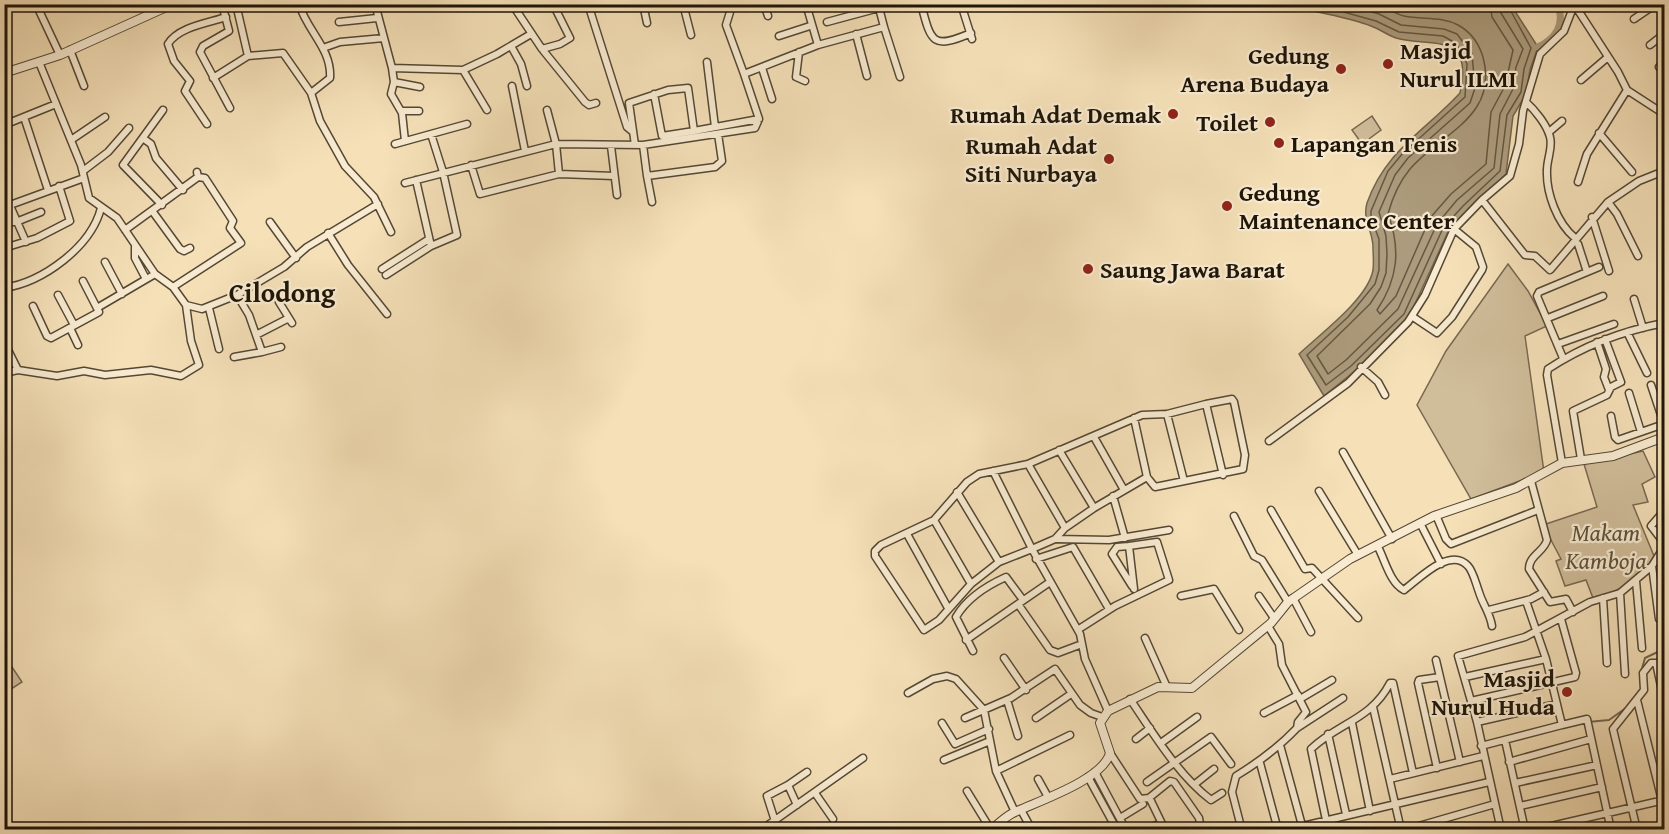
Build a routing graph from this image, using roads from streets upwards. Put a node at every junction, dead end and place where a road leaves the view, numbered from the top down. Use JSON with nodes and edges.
{"nodes":[{"id":1,"x":36,"y":4,"type":"edge"},
{"id":2,"x":173,"y":4,"type":"edge"},
{"id":3,"x":222,"y":4,"type":"edge"},
{"id":4,"x":237,"y":4,"type":"edge"},
{"id":5,"x":299,"y":4,"type":"edge"},
{"id":6,"x":375,"y":4,"type":"edge"},
{"id":7,"x":512,"y":4,"type":"edge"},
{"id":8,"x":554,"y":4,"type":"edge"},
{"id":9,"x":588,"y":4,"type":"edge"},
{"id":10,"x":643,"y":4,"type":"edge"},
{"id":11,"x":683,"y":4,"type":"edge"},
{"id":12,"x":727,"y":4,"type":"edge"},
{"id":13,"x":764,"y":4,"type":"edge"},
{"id":14,"x":806,"y":4,"type":"edge"},
{"id":15,"x":921,"y":4,"type":"edge"},
{"id":16,"x":1656,"y":4,"type":"edge"},
{"id":17,"x":964,"y":5,"type":"edge"},
{"id":18,"x":1574,"y":5,"type":"edge"},
{"id":19,"x":163,"y":6,"type":"edge"},
{"id":20,"x":878,"y":6,"type":"edge"},
{"id":21,"x":226,"y":16,"type":"junction"},
{"id":22,"x":768,"y":16,"type":"dead end"},
{"id":23,"x":377,"y":18,"type":"junction"},
{"id":24,"x":1634,"y":19,"type":"dead end"},
{"id":25,"x":339,"y":22,"type":"dead end"},
{"id":26,"x":646,"y":22,"type":"dead end"},
{"id":27,"x":827,"y":22,"type":"dead end"},
{"id":28,"x":810,"y":26,"type":"junction"},
{"id":29,"x":884,"y":27,"type":"junction"},
{"id":30,"x":531,"y":34,"type":"junction"},
{"id":31,"x":856,"y":34,"type":"junction"},
{"id":32,"x":1665,"y":34,"type":"edge"},
{"id":33,"x":691,"y":36,"type":"dead end"},
{"id":34,"x":779,"y":36,"type":"dead end"},
{"id":35,"x":384,"y":38,"type":"junction"},
{"id":36,"x":818,"y":45,"type":"junction"},
{"id":37,"x":1650,"y":45,"type":"dead end"},
{"id":38,"x":511,"y":46,"type":"junction"},
{"id":39,"x":323,"y":48,"type":"junction"},
{"id":40,"x":542,"y":49,"type":"junction"},
{"id":41,"x":70,"y":50,"type":"junction"},
{"id":42,"x":799,"y":52,"type":"junction"},
{"id":43,"x":60,"y":55,"type":"junction"},
{"id":44,"x":248,"y":56,"type":"junction"},
{"id":45,"x":1608,"y":57,"type":"junction"},
{"id":46,"x":39,"y":62,"type":"junction"},
{"id":47,"x":707,"y":62,"type":"dead end"},
{"id":48,"x":392,"y":68,"type":"junction"},
{"id":49,"x":762,"y":68,"type":"junction"},
{"id":50,"x":463,"y":70,"type":"junction"},
{"id":51,"x":4,"y":73,"type":"edge"},
{"id":52,"x":744,"y":74,"type":"junction"},
{"id":53,"x":867,"y":76,"type":"dead end"},
{"id":54,"x":900,"y":77,"type":"dead end"},
{"id":55,"x":213,"y":78,"type":"junction"},
{"id":56,"x":1581,"y":80,"type":"dead end"},
{"id":57,"x":806,"y":81,"type":"dead end"},
{"id":58,"x":394,"y":82,"type":"junction"},
{"id":59,"x":84,"y":86,"type":"dead end"},
{"id":60,"x":512,"y":86,"type":"dead end"},
{"id":61,"x":527,"y":86,"type":"dead end"},
{"id":62,"x":420,"y":87,"type":"dead end"},
{"id":63,"x":1627,"y":90,"type":"junction"},
{"id":64,"x":311,"y":93,"type":"junction"},
{"id":65,"x":654,"y":94,"type":"junction"},
{"id":66,"x":772,"y":99,"type":"dead end"},
{"id":67,"x":1526,"y":102,"type":"junction"},
{"id":68,"x":596,"y":103,"type":"dead end"},
{"id":69,"x":56,"y":104,"type":"junction"},
{"id":70,"x":230,"y":108,"type":"dead end"},
{"id":71,"x":163,"y":110,"type":"dead end"},
{"id":72,"x":487,"y":110,"type":"dead end"},
{"id":73,"x":547,"y":110,"type":"dead end"},
{"id":74,"x":402,"y":111,"type":"junction"},
{"id":75,"x":419,"y":111,"type":"dead end"},
{"id":76,"x":1665,"y":114,"type":"edge"},
{"id":77,"x":24,"y":117,"type":"junction"},
{"id":78,"x":105,"y":117,"type":"dead end"},
{"id":79,"x":759,"y":119,"type":"junction"},
{"id":80,"x":1562,"y":121,"type":"dead end"},
{"id":81,"x":207,"y":124,"type":"dead end"},
{"id":82,"x":467,"y":124,"type":"dead end"},
{"id":83,"x":4,"y":125,"type":"edge"},
{"id":84,"x":715,"y":127,"type":"junction"},
{"id":85,"x":129,"y":128,"type":"dead end"},
{"id":86,"x":694,"y":131,"type":"junction"},
{"id":87,"x":633,"y":132,"type":"junction"},
{"id":88,"x":1549,"y":132,"type":"junction"},
{"id":89,"x":1599,"y":133,"type":"junction"},
{"id":90,"x":431,"y":134,"type":"junction"},
{"id":91,"x":718,"y":134,"type":"junction"},
{"id":92,"x":144,"y":139,"type":"junction"},
{"id":93,"x":71,"y":140,"type":"junction"},
{"id":94,"x":405,"y":141,"type":"junction"},
{"id":95,"x":395,"y":144,"type":"dead end"},
{"id":96,"x":556,"y":144,"type":"junction"},
{"id":97,"x":635,"y":145,"type":"junction"},
{"id":98,"x":643,"y":145,"type":"junction"},
{"id":99,"x":611,"y":146,"type":"junction"},
{"id":100,"x":525,"y":151,"type":"junction"},
{"id":101,"x":471,"y":165,"type":"junction"},
{"id":102,"x":1665,"y":171,"type":"edge"},
{"id":103,"x":443,"y":172,"type":"junction"},
{"id":104,"x":1632,"y":172,"type":"dead end"},
{"id":105,"x":84,"y":174,"type":"junction"},
{"id":106,"x":559,"y":174,"type":"junction"},
{"id":107,"x":614,"y":176,"type":"junction"},
{"id":108,"x":648,"y":176,"type":"junction"},
{"id":109,"x":416,"y":180,"type":"junction"},
{"id":110,"x":1578,"y":182,"type":"dead end"},
{"id":111,"x":405,"y":183,"type":"dead end"},
{"id":112,"x":59,"y":186,"type":"junction"},
{"id":113,"x":48,"y":190,"type":"junction"},
{"id":114,"x":183,"y":190,"type":"junction"},
{"id":115,"x":4,"y":192,"type":"edge"},
{"id":116,"x":617,"y":195,"type":"dead end"},
{"id":117,"x":1482,"y":200,"type":"junction"},
{"id":118,"x":652,"y":202,"type":"dead end"},
{"id":119,"x":1608,"y":202,"type":"junction"},
{"id":120,"x":378,"y":204,"type":"junction"},
{"id":121,"x":162,"y":205,"type":"junction"},
{"id":122,"x":10,"y":206,"type":"junction"},
{"id":123,"x":101,"y":208,"type":"junction"},
{"id":124,"x":41,"y":212,"type":"dead end"},
{"id":125,"x":153,"y":212,"type":"junction"},
{"id":126,"x":1592,"y":217,"type":"junction"},
{"id":127,"x":4,"y":222,"type":"edge"},
{"id":128,"x":16,"y":222,"type":"junction"},
{"id":129,"x":270,"y":222,"type":"dead end"},
{"id":130,"x":1454,"y":229,"type":"junction"},
{"id":131,"x":125,"y":230,"type":"junction"},
{"id":132,"x":391,"y":232,"type":"dead end"},
{"id":133,"x":328,"y":233,"type":"junction"},
{"id":134,"x":1576,"y":241,"type":"junction"},
{"id":135,"x":26,"y":242,"type":"junction"},
{"id":136,"x":430,"y":243,"type":"junction"},
{"id":137,"x":135,"y":247,"type":"junction"},
{"id":138,"x":4,"y":248,"type":"edge"},
{"id":139,"x":190,"y":249,"type":"dead end"},
{"id":140,"x":1638,"y":256,"type":"dead end"},
{"id":141,"x":296,"y":258,"type":"junction"},
{"id":142,"x":105,"y":262,"type":"dead end"},
{"id":143,"x":1599,"y":267,"type":"dead end"},
{"id":144,"x":382,"y":269,"type":"dead end"},
{"id":145,"x":1609,"y":271,"type":"dead end"},
{"id":146,"x":1587,"y":272,"type":"junction"},
{"id":147,"x":155,"y":274,"type":"junction"},
{"id":148,"x":386,"y":276,"type":"dead end"},
{"id":149,"x":146,"y":279,"type":"junction"},
{"id":150,"x":83,"y":281,"type":"dead end"},
{"id":151,"x":173,"y":287,"type":"junction"},
{"id":152,"x":4,"y":288,"type":"edge"},
{"id":153,"x":122,"y":294,"type":"junction"},
{"id":154,"x":237,"y":294,"type":"junction"},
{"id":155,"x":58,"y":295,"type":"dead end"},
{"id":156,"x":1603,"y":296,"type":"dead end"},
{"id":157,"x":1634,"y":299,"type":"dead end"},
{"id":158,"x":279,"y":302,"type":"dead end"},
{"id":159,"x":186,"y":305,"type":"junction"},
{"id":160,"x":33,"y":306,"type":"dead end"},
{"id":161,"x":97,"y":308,"type":"junction"},
{"id":162,"x":209,"y":308,"type":"junction"},
{"id":163,"x":387,"y":315,"type":"dead end"},
{"id":164,"x":1413,"y":316,"type":"junction"},
{"id":165,"x":1548,"y":318,"type":"junction"},
{"id":166,"x":1665,"y":323,"type":"edge"},
{"id":167,"x":1614,"y":324,"type":"dead end"},
{"id":168,"x":72,"y":327,"type":"junction"},
{"id":169,"x":1643,"y":328,"type":"junction"},
{"id":170,"x":1627,"y":332,"type":"junction"},
{"id":171,"x":256,"y":335,"type":"junction"},
{"id":172,"x":1605,"y":339,"type":"junction"},
{"id":173,"x":4,"y":342,"type":"edge"},
{"id":174,"x":1597,"y":342,"type":"junction"},
{"id":175,"x":1558,"y":344,"type":"junction"},
{"id":176,"x":78,"y":345,"type":"dead end"},
{"id":177,"x":281,"y":347,"type":"dead end"},
{"id":178,"x":219,"y":349,"type":"dead end"},
{"id":179,"x":262,"y":352,"type":"junction"},
{"id":180,"x":234,"y":357,"type":"dead end"},
{"id":181,"x":1563,"y":358,"type":"junction"},
{"id":182,"x":1361,"y":367,"type":"junction"},
{"id":183,"x":18,"y":370,"type":"junction"},
{"id":184,"x":4,"y":373,"type":"edge"},
{"id":185,"x":1647,"y":373,"type":"dead end"},
{"id":186,"x":1651,"y":385,"type":"dead end"},
{"id":187,"x":1609,"y":390,"type":"junction"},
{"id":188,"x":1629,"y":393,"type":"dead end"},
{"id":189,"x":1385,"y":395,"type":"dead end"},
{"id":190,"x":1206,"y":404,"type":"junction"},
{"id":191,"x":1167,"y":414,"type":"junction"},
{"id":192,"x":1611,"y":416,"type":"dead end"},
{"id":193,"x":1134,"y":418,"type":"junction"},
{"id":194,"x":1664,"y":424,"type":"edge"},
{"id":195,"x":1641,"y":432,"type":"junction"},
{"id":196,"x":1094,"y":437,"type":"junction"},
{"id":197,"x":1665,"y":437,"type":"edge"},
{"id":198,"x":1269,"y":441,"type":"dead end"},
{"id":199,"x":1059,"y":450,"type":"junction"},
{"id":200,"x":1343,"y":452,"type":"dead end"},
{"id":201,"x":1581,"y":459,"type":"junction"},
{"id":202,"x":1562,"y":463,"type":"junction"},
{"id":203,"x":1028,"y":464,"type":"junction"},
{"id":204,"x":993,"y":471,"type":"junction"},
{"id":205,"x":1223,"y":475,"type":"junction"},
{"id":206,"x":1147,"y":477,"type":"junction"},
{"id":207,"x":1184,"y":481,"type":"junction"},
{"id":208,"x":1531,"y":481,"type":"junction"},
{"id":209,"x":1124,"y":490,"type":"junction"},
{"id":210,"x":1319,"y":491,"type":"dead end"},
{"id":211,"x":957,"y":492,"type":"junction"},
{"id":212,"x":1113,"y":496,"type":"junction"},
{"id":213,"x":1094,"y":508,"type":"junction"},
{"id":214,"x":1271,"y":510,"type":"dead end"},
{"id":215,"x":1538,"y":510,"type":"junction"},
{"id":216,"x":1665,"y":511,"type":"edge"},
{"id":217,"x":1436,"y":515,"type":"junction"},
{"id":218,"x":1234,"y":516,"type":"dead end"},
{"id":219,"x":934,"y":520,"type":"junction"},
{"id":220,"x":1420,"y":523,"type":"junction"},
{"id":221,"x":1065,"y":528,"type":"junction"},
{"id":222,"x":1168,"y":530,"type":"dead end"},
{"id":223,"x":907,"y":534,"type":"junction"},
{"id":224,"x":1125,"y":538,"type":"junction"},
{"id":225,"x":1055,"y":539,"type":"junction"},
{"id":226,"x":1392,"y":539,"type":"junction"},
{"id":227,"x":1665,"y":545,"type":"edge"},
{"id":228,"x":1129,"y":546,"type":"junction"},
{"id":229,"x":1378,"y":547,"type":"junction"},
{"id":230,"x":1032,"y":549,"type":"junction"},
{"id":231,"x":1358,"y":555,"type":"junction"},
{"id":232,"x":1036,"y":559,"type":"junction"},
{"id":233,"x":999,"y":562,"type":"junction"},
{"id":234,"x":1441,"y":564,"type":"junction"},
{"id":235,"x":1652,"y":566,"type":"junction"},
{"id":236,"x":1323,"y":579,"type":"junction"},
{"id":237,"x":1636,"y":581,"type":"junction"},
{"id":238,"x":1050,"y":582,"type":"junction"},
{"id":239,"x":971,"y":584,"type":"junction"},
{"id":240,"x":1136,"y":592,"type":"junction"},
{"id":241,"x":1544,"y":592,"type":"junction"},
{"id":242,"x":1620,"y":593,"type":"junction"},
{"id":243,"x":1181,"y":596,"type":"dead end"},
{"id":244,"x":1259,"y":596,"type":"dead end"},
{"id":245,"x":1603,"y":598,"type":"junction"},
{"id":246,"x":1291,"y":600,"type":"junction"},
{"id":247,"x":1526,"y":601,"type":"junction"},
{"id":248,"x":1021,"y":602,"type":"junction"},
{"id":249,"x":948,"y":608,"type":"junction"},
{"id":250,"x":1110,"y":609,"type":"junction"},
{"id":251,"x":1489,"y":610,"type":"junction"},
{"id":252,"x":1573,"y":612,"type":"junction"},
{"id":253,"x":1274,"y":618,"type":"junction"},
{"id":254,"x":1358,"y":618,"type":"dead end"},
{"id":255,"x":1561,"y":619,"type":"junction"},
{"id":256,"x":1659,"y":619,"type":"dead end"},
{"id":257,"x":1268,"y":626,"type":"junction"},
{"id":258,"x":1492,"y":626,"type":"dead end"},
{"id":259,"x":1535,"y":626,"type":"junction"},
{"id":260,"x":1079,"y":629,"type":"junction"},
{"id":261,"x":1239,"y":630,"type":"dead end"},
{"id":262,"x":1311,"y":632,"type":"dead end"},
{"id":263,"x":1145,"y":638,"type":"dead end"},
{"id":264,"x":966,"y":640,"type":"junction"},
{"id":265,"x":1082,"y":644,"type":"junction"},
{"id":266,"x":1641,"y":648,"type":"dead end"},
{"id":267,"x":973,"y":651,"type":"dead end"},
{"id":268,"x":1004,"y":658,"type":"dead end"},
{"id":269,"x":1546,"y":659,"type":"junction"},
{"id":270,"x":1436,"y":660,"type":"dead end"},
{"id":271,"x":1607,"y":663,"type":"dead end"},
{"id":272,"x":1625,"y":674,"type":"dead end"},
{"id":273,"x":1440,"y":676,"type":"junction"},
{"id":274,"x":1465,"y":677,"type":"junction"},
{"id":275,"x":1332,"y":680,"type":"dead end"},
{"id":276,"x":1552,"y":683,"type":"junction"},
{"id":277,"x":1166,"y":685,"type":"junction"},
{"id":278,"x":1026,"y":690,"type":"junction"},
{"id":279,"x":908,"y":693,"type":"dead end"},
{"id":280,"x":1071,"y":694,"type":"junction"},
{"id":281,"x":1299,"y":697,"type":"junction"},
{"id":282,"x":1343,"y":698,"type":"dead end"},
{"id":283,"x":1130,"y":699,"type":"junction"},
{"id":284,"x":1007,"y":700,"type":"junction"},
{"id":285,"x":1637,"y":700,"type":"junction"},
{"id":286,"x":1665,"y":700,"type":"edge"},
{"id":287,"x":1471,"y":701,"type":"junction"},
{"id":288,"x":1557,"y":704,"type":"junction"},
{"id":289,"x":1373,"y":707,"type":"junction"},
{"id":290,"x":984,"y":710,"type":"junction"},
{"id":291,"x":1264,"y":713,"type":"dead end"},
{"id":292,"x":1105,"y":714,"type":"junction"},
{"id":293,"x":1197,"y":717,"type":"dead end"},
{"id":294,"x":965,"y":718,"type":"dead end"},
{"id":295,"x":1036,"y":718,"type":"dead end"},
{"id":296,"x":1477,"y":722,"type":"junction"},
{"id":297,"x":942,"y":723,"type":"dead end"},
{"id":298,"x":1352,"y":723,"type":"junction"},
{"id":299,"x":1298,"y":726,"type":"junction"},
{"id":300,"x":1562,"y":726,"type":"junction"},
{"id":301,"x":1150,"y":728,"type":"junction"},
{"id":302,"x":989,"y":729,"type":"junction"},
{"id":303,"x":1328,"y":734,"type":"junction"},
{"id":304,"x":1070,"y":735,"type":"dead end"},
{"id":305,"x":1018,"y":736,"type":"dead end"},
{"id":306,"x":1136,"y":739,"type":"dead end"},
{"id":307,"x":1591,"y":739,"type":"junction"},
{"id":308,"x":1505,"y":740,"type":"junction"},
{"id":309,"x":990,"y":741,"type":"junction"},
{"id":310,"x":1161,"y":742,"type":"junction"},
{"id":311,"x":1280,"y":745,"type":"junction"},
{"id":312,"x":1481,"y":746,"type":"junction"},
{"id":313,"x":1110,"y":753,"type":"junction"},
{"id":314,"x":1483,"y":756,"type":"junction"},
{"id":315,"x":862,"y":758,"type":"dead end"},
{"id":316,"x":944,"y":760,"type":"dead end"},
{"id":317,"x":1175,"y":761,"type":"junction"},
{"id":318,"x":1460,"y":762,"type":"junction"},
{"id":319,"x":1509,"y":762,"type":"junction"},
{"id":320,"x":1260,"y":763,"type":"junction"},
{"id":321,"x":1231,"y":764,"type":"dead end"},
{"id":322,"x":1597,"y":765,"type":"junction"},
{"id":323,"x":1437,"y":768,"type":"junction"},
{"id":324,"x":1214,"y":770,"type":"dead end"},
{"id":325,"x":996,"y":771,"type":"junction"},
{"id":326,"x":807,"y":772,"type":"dead end"},
{"id":327,"x":1095,"y":772,"type":"junction"},
{"id":328,"x":1413,"y":773,"type":"junction"},
{"id":329,"x":1665,"y":774,"type":"edge"},
{"id":330,"x":1656,"y":776,"type":"junction"},
{"id":331,"x":1088,"y":777,"type":"junction"},
{"id":332,"x":1038,"y":779,"type":"dead end"},
{"id":333,"x":1390,"y":779,"type":"junction"},
{"id":334,"x":1147,"y":782,"type":"dead end"},
{"id":335,"x":1489,"y":782,"type":"junction"},
{"id":336,"x":1515,"y":783,"type":"junction"},
{"id":337,"x":1195,"y":784,"type":"junction"},
{"id":338,"x":788,"y":785,"type":"junction"},
{"id":339,"x":1602,"y":787,"type":"junction"},
{"id":340,"x":967,"y":792,"type":"dead end"},
{"id":341,"x":815,"y":793,"type":"junction"},
{"id":342,"x":1222,"y":793,"type":"dead end"},
{"id":343,"x":1048,"y":797,"type":"junction"},
{"id":344,"x":1149,"y":798,"type":"junction"},
{"id":345,"x":1663,"y":801,"type":"edge"},
{"id":346,"x":1143,"y":804,"type":"dead end"},
{"id":347,"x":1495,"y":804,"type":"junction"},
{"id":348,"x":797,"y":805,"type":"junction"},
{"id":349,"x":1395,"y":805,"type":"junction"},
{"id":350,"x":1520,"y":806,"type":"junction"},
{"id":351,"x":1632,"y":809,"type":"junction"},
{"id":352,"x":1665,"y":809,"type":"edge"},
{"id":353,"x":1018,"y":811,"type":"junction"},
{"id":354,"x":1370,"y":812,"type":"junction"},
{"id":355,"x":1346,"y":814,"type":"junction"},
{"id":356,"x":1609,"y":814,"type":"junction"},
{"id":357,"x":774,"y":818,"type":"junction"},
{"id":358,"x":1120,"y":818,"type":"junction"},
{"id":359,"x":833,"y":819,"type":"dead end"},
{"id":360,"x":1583,"y":819,"type":"junction"},
{"id":361,"x":1326,"y":820,"type":"junction"},
{"id":362,"x":1240,"y":823,"type":"dead end"},
{"id":363,"x":1156,"y":825,"type":"dead end"},
{"id":364,"x":1303,"y":828,"type":"edge"},
{"id":365,"x":761,"y":830,"type":"edge"},
{"id":366,"x":991,"y":830,"type":"edge"},
{"id":367,"x":1032,"y":830,"type":"edge"},
{"id":368,"x":1117,"y":830,"type":"edge"},
{"id":369,"x":1126,"y":830,"type":"edge"},
{"id":370,"x":1149,"y":830,"type":"edge"},
{"id":371,"x":1165,"y":830,"type":"edge"},
{"id":372,"x":1202,"y":830,"type":"edge"},
{"id":373,"x":1278,"y":830,"type":"edge"},
{"id":374,"x":1403,"y":830,"type":"edge"},
{"id":375,"x":1501,"y":830,"type":"edge"},
{"id":376,"x":1526,"y":830,"type":"edge"},
{"id":377,"x":1534,"y":830,"type":"edge"},
{"id":378,"x":1585,"y":830,"type":"edge"},
{"id":379,"x":1611,"y":830,"type":"edge"},
{"id":380,"x":1637,"y":830,"type":"edge"}],
"edges":[{"from":1,"to":43,"type":"street"},
{"from":2,"to":19,"type":"street"},
{"from":3,"to":21,"type":"street"},
{"from":4,"to":44,"type":"street"},
{"from":5,"to":39,"type":"street"},
{"from":6,"to":23,"type":"street"},
{"from":7,"to":30,"type":"street"},
{"from":8,"to":40,"type":"street"},
{"from":9,"to":87,"type":"street"},
{"from":10,"to":26,"type":"street"},
{"from":11,"to":33,"type":"street"},
{"from":12,"to":52,"type":"street"},
{"from":13,"to":22,"type":"street"},
{"from":14,"to":28,"type":"street"},
{"from":15,"to":17,"type":"street"},
{"from":16,"to":24,"type":"street"},
{"from":18,"to":45,"type":"street"},
{"from":18,"to":67,"type":"street"},
{"from":19,"to":41,"type":"street"},
{"from":20,"to":27,"type":"street"},
{"from":20,"to":29,"type":"street"},
{"from":21,"to":55,"type":"street"},
{"from":21,"to":81,"type":"street"},
{"from":23,"to":25,"type":"street"},
{"from":23,"to":35,"type":"street"},
{"from":28,"to":34,"type":"street"},
{"from":28,"to":36,"type":"street"},
{"from":29,"to":31,"type":"street"},
{"from":29,"to":54,"type":"street"},
{"from":30,"to":38,"type":"street"},
{"from":30,"to":40,"type":"street"},
{"from":31,"to":36,"type":"street"},
{"from":31,"to":53,"type":"street"},
{"from":32,"to":37,"type":"street"},
{"from":35,"to":39,"type":"street"},
{"from":35,"to":48,"type":"street"},
{"from":36,"to":42,"type":"street"},
{"from":38,"to":50,"type":"street"},
{"from":38,"to":61,"type":"street"},
{"from":39,"to":64,"type":"street"},
{"from":40,"to":68,"type":"street"},
{"from":41,"to":43,"type":"street"},
{"from":41,"to":59,"type":"street"},
{"from":42,"to":49,"type":"street"},
{"from":42,"to":57,"type":"street"},
{"from":43,"to":46,"type":"street"},
{"from":44,"to":55,"type":"street"},
{"from":44,"to":64,"type":"street"},
{"from":45,"to":56,"type":"street"},
{"from":45,"to":63,"type":"street"},
{"from":46,"to":51,"type":"street"},
{"from":46,"to":69,"type":"street"},
{"from":47,"to":84,"type":"street"},
{"from":48,"to":50,"type":"street"},
{"from":48,"to":58,"type":"street"},
{"from":49,"to":52,"type":"street"},
{"from":49,"to":66,"type":"street"},
{"from":50,"to":72,"type":"street"},
{"from":52,"to":79,"type":"street"},
{"from":55,"to":70,"type":"street"},
{"from":58,"to":62,"type":"street"},
{"from":58,"to":74,"type":"street"},
{"from":60,"to":100,"type":"street"},
{"from":63,"to":76,"type":"street"},
{"from":63,"to":89,"type":"street"},
{"from":64,"to":120,"type":"street"},
{"from":65,"to":86,"type":"street"},
{"from":65,"to":86,"type":"street"},
{"from":65,"to":87,"type":"street"},
{"from":67,"to":88,"type":"street"},
{"from":67,"to":117,"type":"street"},
{"from":69,"to":77,"type":"street"},
{"from":69,"to":93,"type":"street"},
{"from":71,"to":92,"type":"street"},
{"from":73,"to":96,"type":"street"},
{"from":74,"to":75,"type":"street"},
{"from":74,"to":94,"type":"street"},
{"from":77,"to":83,"type":"street"},
{"from":77,"to":113,"type":"street"},
{"from":78,"to":93,"type":"street"},
{"from":79,"to":84,"type":"street"},
{"from":79,"to":91,"type":"street"},
{"from":80,"to":88,"type":"street"},
{"from":82,"to":90,"type":"street"},
{"from":84,"to":86,"type":"street"},
{"from":85,"to":105,"type":"street"},
{"from":87,"to":97,"type":"street"},
{"from":88,"to":134,"type":"street"},
{"from":89,"to":104,"type":"street"},
{"from":89,"to":110,"type":"street"},
{"from":90,"to":94,"type":"street"},
{"from":90,"to":103,"type":"street"},
{"from":91,"to":98,"type":"street"},
{"from":91,"to":108,"type":"street"},
{"from":92,"to":114,"type":"street"},
{"from":92,"to":121,"type":"street"},
{"from":93,"to":105,"type":"street"},
{"from":94,"to":95,"type":"street"},
{"from":96,"to":99,"type":"street"},
{"from":96,"to":100,"type":"street"},
{"from":96,"to":106,"type":"street"},
{"from":97,"to":98,"type":"street"},
{"from":97,"to":99,"type":"street"},
{"from":98,"to":108,"type":"street"},
{"from":99,"to":107,"type":"street"},
{"from":100,"to":101,"type":"street"},
{"from":101,"to":103,"type":"street"},
{"from":101,"to":106,"type":"street"},
{"from":102,"to":119,"type":"street"},
{"from":103,"to":109,"type":"street"},
{"from":103,"to":136,"type":"street"},
{"from":105,"to":112,"type":"street"},
{"from":105,"to":123,"type":"street"},
{"from":106,"to":107,"type":"street"},
{"from":107,"to":116,"type":"street"},
{"from":108,"to":118,"type":"street"},
{"from":109,"to":111,"type":"street"},
{"from":109,"to":136,"type":"street"},
{"from":112,"to":113,"type":"street"},
{"from":112,"to":135,"type":"street"},
{"from":113,"to":122,"type":"street"},
{"from":114,"to":121,"type":"street"},
{"from":114,"to":151,"type":"street"},
{"from":115,"to":122,"type":"street"},
{"from":117,"to":130,"type":"street"},
{"from":117,"to":134,"type":"street"},
{"from":119,"to":126,"type":"street"},
{"from":119,"to":140,"type":"street"},
{"from":120,"to":132,"type":"street"},
{"from":120,"to":133,"type":"street"},
{"from":121,"to":125,"type":"street"},
{"from":122,"to":128,"type":"street"},
{"from":123,"to":131,"type":"street"},
{"from":123,"to":152,"type":"street"},
{"from":124,"to":128,"type":"street"},
{"from":125,"to":131,"type":"street"},
{"from":125,"to":139,"type":"street"},
{"from":126,"to":134,"type":"street"},
{"from":126,"to":145,"type":"street"},
{"from":127,"to":128,"type":"street"},
{"from":128,"to":135,"type":"street"},
{"from":129,"to":141,"type":"street"},
{"from":130,"to":164,"type":"street"},
{"from":130,"to":164,"type":"street"},
{"from":131,"to":137,"type":"street"},
{"from":133,"to":141,"type":"street"},
{"from":133,"to":163,"type":"street"},
{"from":134,"to":146,"type":"street"},
{"from":135,"to":138,"type":"street"},
{"from":136,"to":144,"type":"street"},
{"from":136,"to":148,"type":"street"},
{"from":137,"to":147,"type":"street"},
{"from":137,"to":149,"type":"street"},
{"from":141,"to":154,"type":"street"},
{"from":142,"to":153,"type":"street"},
{"from":143,"to":146,"type":"street"},
{"from":146,"to":165,"type":"street"},
{"from":147,"to":149,"type":"street"},
{"from":147,"to":151,"type":"street"},
{"from":149,"to":153,"type":"street"},
{"from":150,"to":161,"type":"street"},
{"from":151,"to":159,"type":"street"},
{"from":153,"to":161,"type":"street"},
{"from":154,"to":162,"type":"street"},
{"from":154,"to":171,"type":"street"},
{"from":155,"to":168,"type":"street"},
{"from":156,"to":165,"type":"street"},
{"from":157,"to":169,"type":"street"},
{"from":158,"to":171,"type":"street"},
{"from":159,"to":162,"type":"street"},
{"from":159,"to":183,"type":"street"},
{"from":160,"to":168,"type":"street"},
{"from":161,"to":168,"type":"street"},
{"from":162,"to":178,"type":"street"},
{"from":164,"to":182,"type":"street"},
{"from":165,"to":175,"type":"street"},
{"from":166,"to":169,"type":"street"},
{"from":167,"to":175,"type":"street"},
{"from":168,"to":176,"type":"street"},
{"from":169,"to":170,"type":"street"},
{"from":170,"to":172,"type":"street"},
{"from":170,"to":185,"type":"street"},
{"from":171,"to":179,"type":"street"},
{"from":172,"to":174,"type":"street"},
{"from":172,"to":187,"type":"street"},
{"from":173,"to":183,"type":"street"},
{"from":174,"to":181,"type":"street"},
{"from":174,"to":187,"type":"street"},
{"from":175,"to":181,"type":"street"},
{"from":177,"to":179,"type":"street"},
{"from":179,"to":180,"type":"street"},
{"from":181,"to":202,"type":"street"},
{"from":182,"to":189,"type":"street"},
{"from":182,"to":198,"type":"street"},
{"from":183,"to":184,"type":"street"},
{"from":186,"to":194,"type":"street"},
{"from":187,"to":201,"type":"street"},
{"from":188,"to":195,"type":"street"},
{"from":190,"to":191,"type":"street"},
{"from":190,"to":205,"type":"street"},
{"from":190,"to":205,"type":"street"},
{"from":191,"to":193,"type":"street"},
{"from":191,"to":207,"type":"street"},
{"from":192,"to":195,"type":"street"},
{"from":193,"to":196,"type":"street"},
{"from":193,"to":206,"type":"street"},
{"from":194,"to":195,"type":"street"},
{"from":196,"to":199,"type":"street"},
{"from":196,"to":209,"type":"street"},
{"from":197,"to":201,"type":"street"},
{"from":199,"to":203,"type":"street"},
{"from":199,"to":213,"type":"street"},
{"from":200,"to":226,"type":"street"},
{"from":201,"to":202,"type":"street"},
{"from":202,"to":208,"type":"street"},
{"from":203,"to":204,"type":"street"},
{"from":203,"to":221,"type":"street"},
{"from":204,"to":211,"type":"street"},
{"from":204,"to":230,"type":"street"},
{"from":205,"to":207,"type":"street"},
{"from":206,"to":207,"type":"street"},
{"from":206,"to":209,"type":"street"},
{"from":208,"to":215,"type":"street"},
{"from":208,"to":217,"type":"street"},
{"from":209,"to":212,"type":"street"},
{"from":210,"to":231,"type":"street"},
{"from":211,"to":219,"type":"street"},
{"from":211,"to":233,"type":"street"},
{"from":212,"to":213,"type":"street"},
{"from":212,"to":224,"type":"street"},
{"from":213,"to":221,"type":"street"},
{"from":214,"to":236,"type":"street"},
{"from":215,"to":217,"type":"street"},
{"from":215,"to":241,"type":"street"},
{"from":216,"to":227,"type":"street"},
{"from":217,"to":220,"type":"street"},
{"from":218,"to":246,"type":"street"},
{"from":219,"to":223,"type":"street"},
{"from":219,"to":239,"type":"street"},
{"from":220,"to":226,"type":"street"},
{"from":220,"to":234,"type":"street"},
{"from":221,"to":225,"type":"street"},
{"from":222,"to":224,"type":"street"},
{"from":223,"to":249,"type":"street"},
{"from":223,"to":249,"type":"street"},
{"from":224,"to":225,"type":"street"},
{"from":225,"to":230,"type":"street"},
{"from":226,"to":229,"type":"street"},
{"from":227,"to":235,"type":"street"},
{"from":228,"to":240,"type":"street"},
{"from":228,"to":240,"type":"street"},
{"from":228,"to":240,"type":"street"},
{"from":229,"to":231,"type":"street"},
{"from":229,"to":234,"type":"street"},
{"from":230,"to":232,"type":"street"},
{"from":230,"to":233,"type":"street"},
{"from":231,"to":236,"type":"street"},
{"from":232,"to":238,"type":"street"},
{"from":232,"to":250,"type":"street"},
{"from":233,"to":239,"type":"street"},
{"from":234,"to":251,"type":"street"},
{"from":235,"to":237,"type":"street"},
{"from":235,"to":256,"type":"street"},
{"from":236,"to":246,"type":"street"},
{"from":236,"to":254,"type":"street"},
{"from":237,"to":242,"type":"street"},
{"from":237,"to":266,"type":"street"},
{"from":238,"to":248,"type":"street"},
{"from":238,"to":260,"type":"street"},
{"from":239,"to":249,"type":"street"},
{"from":240,"to":250,"type":"street"},
{"from":241,"to":247,"type":"street"},
{"from":241,"to":252,"type":"street"},
{"from":242,"to":245,"type":"street"},
{"from":242,"to":272,"type":"street"},
{"from":243,"to":261,"type":"street"},
{"from":244,"to":253,"type":"street"},
{"from":245,"to":252,"type":"street"},
{"from":245,"to":271,"type":"street"},
{"from":246,"to":253,"type":"street"},
{"from":246,"to":262,"type":"street"},
{"from":247,"to":251,"type":"street"},
{"from":247,"to":259,"type":"street"},
{"from":248,"to":264,"type":"street"},
{"from":248,"to":264,"type":"street"},
{"from":248,"to":265,"type":"street"},
{"from":250,"to":260,"type":"street"},
{"from":251,"to":258,"type":"street"},
{"from":252,"to":255,"type":"street"},
{"from":253,"to":257,"type":"street"},
{"from":255,"to":259,"type":"street"},
{"from":255,"to":276,"type":"street"},
{"from":257,"to":277,"type":"street"},
{"from":257,"to":281,"type":"street"},
{"from":259,"to":269,"type":"street"},
{"from":259,"to":274,"type":"street"},
{"from":260,"to":265,"type":"street"},
{"from":263,"to":277,"type":"street"},
{"from":264,"to":267,"type":"street"},
{"from":265,"to":292,"type":"street"},
{"from":268,"to":278,"type":"street"},
{"from":269,"to":274,"type":"street"},
{"from":269,"to":276,"type":"street"},
{"from":270,"to":273,"type":"street"},
{"from":273,"to":318,"type":"street"},
{"from":273,"to":323,"type":"street"},
{"from":274,"to":287,"type":"street"},
{"from":275,"to":281,"type":"street"},
{"from":276,"to":287,"type":"street"},
{"from":276,"to":288,"type":"street"},
{"from":277,"to":283,"type":"street"},
{"from":278,"to":280,"type":"street"},
{"from":278,"to":284,"type":"street"},
{"from":279,"to":290,"type":"street"},
{"from":280,"to":292,"type":"street"},
{"from":280,"to":295,"type":"street"},
{"from":281,"to":291,"type":"street"},
{"from":281,"to":299,"type":"street"},
{"from":282,"to":299,"type":"street"},
{"from":283,"to":292,"type":"street"},
{"from":283,"to":301,"type":"street"},
{"from":284,"to":290,"type":"street"},
{"from":284,"to":305,"type":"street"},
{"from":285,"to":286,"type":"street"},
{"from":285,"to":330,"type":"street"},
{"from":285,"to":351,"type":"street"},
{"from":287,"to":296,"type":"street"},
{"from":288,"to":296,"type":"street"},
{"from":288,"to":300,"type":"street"},
{"from":289,"to":298,"type":"street"},
{"from":289,"to":328,"type":"street"},
{"from":289,"to":333,"type":"street"},
{"from":290,"to":294,"type":"street"},
{"from":290,"to":302,"type":"street"},
{"from":292,"to":313,"type":"street"},
{"from":293,"to":310,"type":"street"},
{"from":296,"to":312,"type":"street"},
{"from":297,"to":302,"type":"street"},
{"from":298,"to":303,"type":"street"},
{"from":298,"to":354,"type":"street"},
{"from":299,"to":311,"type":"street"},
{"from":300,"to":307,"type":"street"},
{"from":300,"to":308,"type":"street"},
{"from":301,"to":306,"type":"street"},
{"from":301,"to":310,"type":"street"},
{"from":302,"to":309,"type":"street"},
{"from":303,"to":355,"type":"street"},
{"from":303,"to":361,"type":"street"},
{"from":304,"to":325,"type":"street"},
{"from":307,"to":319,"type":"street"},
{"from":307,"to":322,"type":"street"},
{"from":308,"to":312,"type":"street"},
{"from":308,"to":319,"type":"street"},
{"from":309,"to":316,"type":"street"},
{"from":309,"to":325,"type":"street"},
{"from":310,"to":317,"type":"street"},
{"from":311,"to":320,"type":"street"},
{"from":311,"to":364,"type":"street"},
{"from":312,"to":314,"type":"street"},
{"from":313,"to":327,"type":"street"},
{"from":313,"to":344,"type":"street"},
{"from":314,"to":318,"type":"street"},
{"from":314,"to":335,"type":"street"},
{"from":315,"to":341,"type":"street"},
{"from":317,"to":321,"type":"street"},
{"from":317,"to":334,"type":"street"},
{"from":317,"to":337,"type":"street"},
{"from":318,"to":323,"type":"street"},
{"from":319,"to":336,"type":"street"},
{"from":320,"to":362,"type":"street"},
{"from":320,"to":373,"type":"street"},
{"from":322,"to":336,"type":"street"},
{"from":322,"to":339,"type":"street"},
{"from":323,"to":328,"type":"street"},
{"from":324,"to":337,"type":"street"},
{"from":325,"to":353,"type":"street"},
{"from":326,"to":338,"type":"street"},
{"from":327,"to":331,"type":"street"},
{"from":327,"to":358,"type":"street"},
{"from":328,"to":333,"type":"street"},
{"from":329,"to":330,"type":"street"},
{"from":330,"to":345,"type":"street"},
{"from":331,"to":343,"type":"street"},
{"from":331,"to":368,"type":"street"},
{"from":332,"to":343,"type":"street"},
{"from":333,"to":349,"type":"street"},
{"from":335,"to":347,"type":"street"},
{"from":335,"to":349,"type":"street"},
{"from":336,"to":350,"type":"street"},
{"from":337,"to":342,"type":"street"},
{"from":338,"to":348,"type":"street"},
{"from":338,"to":357,"type":"street"},
{"from":339,"to":350,"type":"street"},
{"from":339,"to":356,"type":"street"},
{"from":340,"to":366,"type":"street"},
{"from":341,"to":348,"type":"street"},
{"from":341,"to":359,"type":"street"},
{"from":343,"to":353,"type":"street"},
{"from":344,"to":371,"type":"street"},
{"from":344,"to":372,"type":"street"},
{"from":345,"to":351,"type":"street"},
{"from":345,"to":352,"type":"street"},
{"from":346,"to":358,"type":"street"},
{"from":347,"to":374,"type":"street"},
{"from":347,"to":375,"type":"street"},
{"from":348,"to":357,"type":"street"},
{"from":349,"to":354,"type":"street"},
{"from":349,"to":374,"type":"street"},
{"from":350,"to":376,"type":"street"},
{"from":351,"to":356,"type":"street"},
{"from":351,"to":380,"type":"street"},
{"from":353,"to":366,"type":"street"},
{"from":353,"to":367,"type":"street"},
{"from":354,"to":355,"type":"street"},
{"from":355,"to":361,"type":"street"},
{"from":356,"to":360,"type":"street"},
{"from":356,"to":379,"type":"street"},
{"from":357,"to":365,"type":"street"},
{"from":358,"to":369,"type":"street"},
{"from":360,"to":377,"type":"street"},
{"from":360,"to":378,"type":"street"},
{"from":361,"to":364,"type":"street"},
{"from":363,"to":370,"type":"street"}]}
